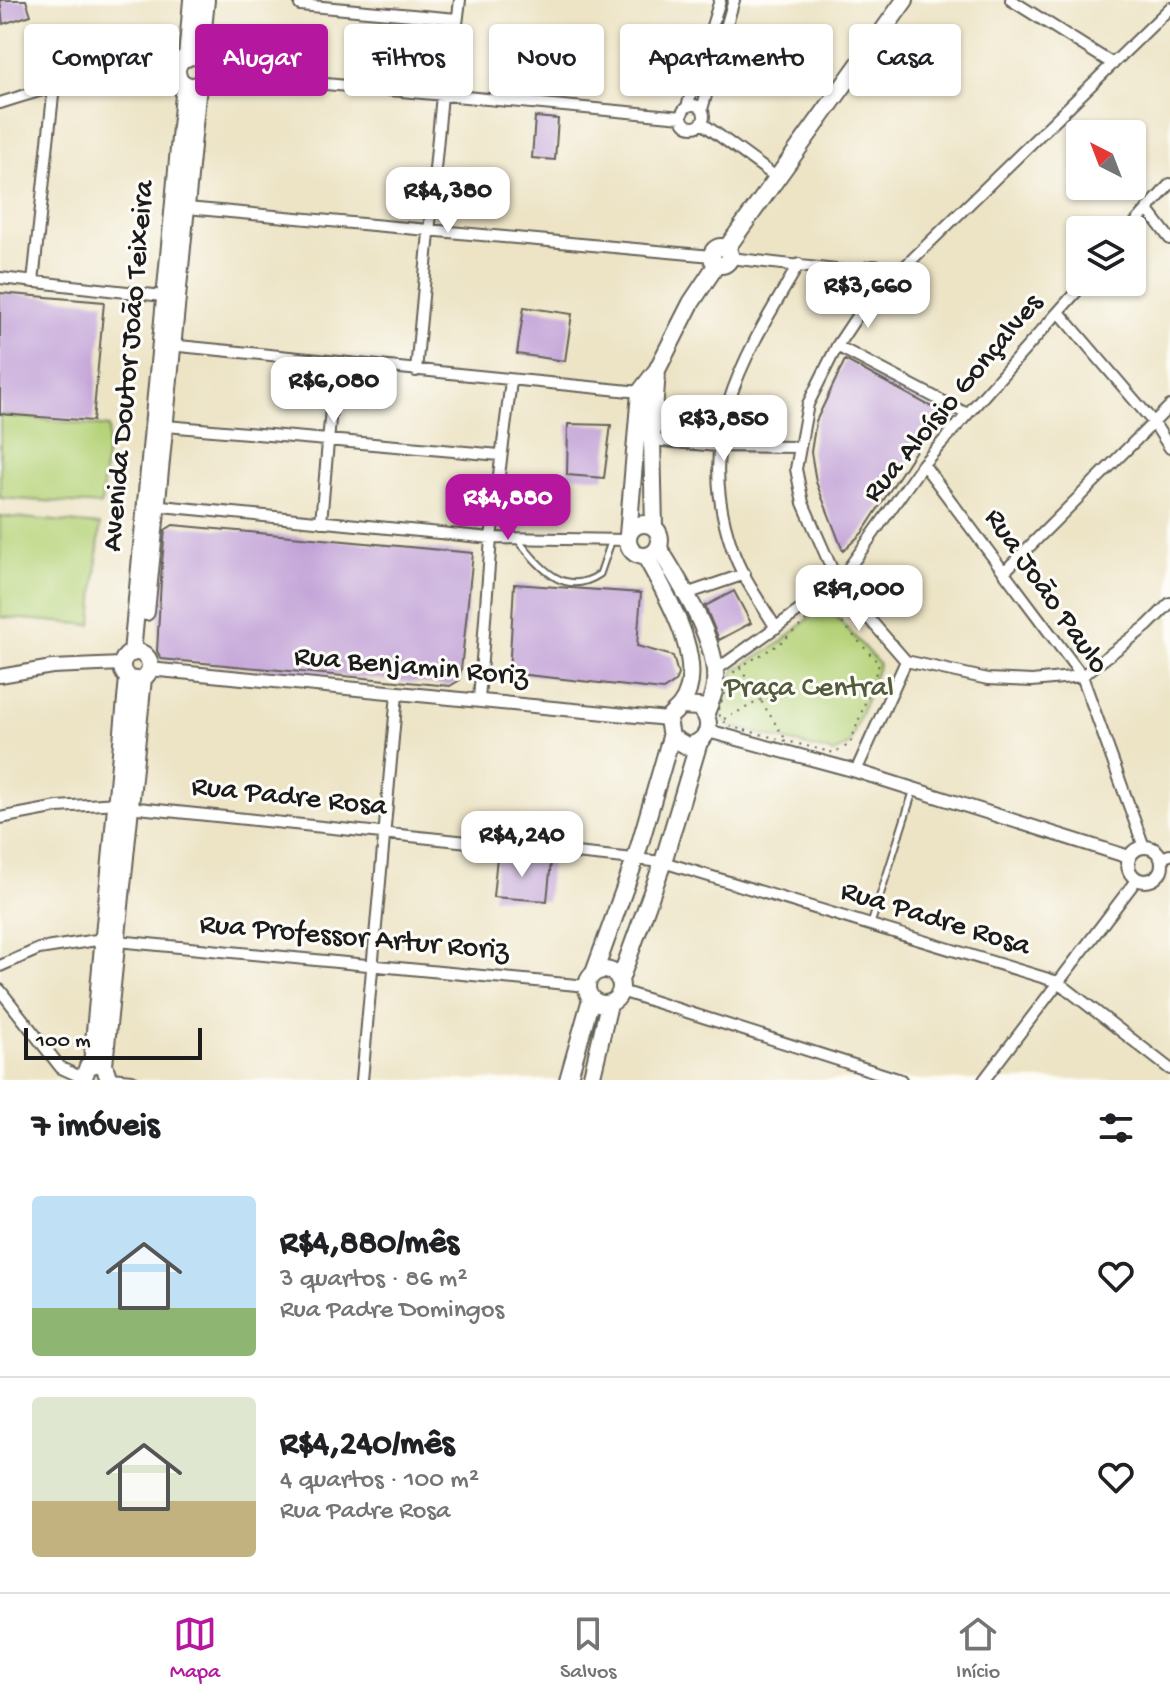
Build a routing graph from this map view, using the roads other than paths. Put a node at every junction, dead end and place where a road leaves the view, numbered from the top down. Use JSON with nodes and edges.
{"nodes":[{"id":1,"x":192,"y":0,"type":"edge"},
{"id":2,"x":206,"y":0,"type":"edge"},
{"id":3,"x":460,"y":0,"type":"edge"},
{"id":4,"x":720,"y":0,"type":"edge"},
{"id":5,"x":734,"y":0,"type":"edge"},
{"id":6,"x":905,"y":0,"type":"edge"},
{"id":7,"x":1011,"y":0,"type":"edge"},
{"id":8,"x":300,"y":5,"type":"dead end"},
{"id":9,"x":1170,"y":8,"type":"edge"},
{"id":10,"x":457,"y":19,"type":"junction"},
{"id":11,"x":456,"y":24,"type":"edge"},
{"id":12,"x":1113,"y":64,"type":"junction"},
{"id":13,"x":179,"y":71,"type":"edge"},
{"id":14,"x":192,"y":71,"type":"junction"},
{"id":15,"x":344,"y":86,"type":"edge"},
{"id":16,"x":24,"y":95,"type":"edge"},
{"id":17,"x":53,"y":96,"type":"edge"},
{"id":18,"x":445,"y":96,"type":"joint"},
{"id":19,"x":0,"y":103,"type":"edge"},
{"id":20,"x":702,"y":109,"type":"junction"},
{"id":21,"x":684,"y":112,"type":"junction"},
{"id":22,"x":702,"y":123,"type":"junction"},
{"id":23,"x":776,"y":177,"type":"junction"},
{"id":24,"x":1170,"y":184,"type":"edge"},
{"id":25,"x":187,"y":208,"type":"junction"},
{"id":26,"x":1147,"y":209,"type":"junction"},
{"id":27,"x":1141,"y":216,"type":"edge"},
{"id":28,"x":431,"y":232,"type":"junction"},
{"id":29,"x":1170,"y":239,"type":"edge"},
{"id":30,"x":722,"y":257,"type":"junction"},
{"id":31,"x":799,"y":264,"type":"junction"},
{"id":32,"x":862,"y":273,"type":"junction"},
{"id":33,"x":0,"y":278,"type":"edge"},
{"id":34,"x":33,"y":282,"type":"junction"},
{"id":35,"x":889,"y":282,"type":"junction"},
{"id":36,"x":871,"y":295,"type":"junction"},
{"id":37,"x":163,"y":296,"type":"junction"},
{"id":38,"x":1073,"y":296,"type":"edge"},
{"id":39,"x":1059,"y":312,"type":"junction"},
{"id":40,"x":166,"y":345,"type":"junction"},
{"id":41,"x":837,"y":346,"type":"junction"},
{"id":42,"x":335,"y":363,"type":"junction"},
{"id":43,"x":657,"y":370,"type":"junction"},
{"id":44,"x":416,"y":371,"type":"junction"},
{"id":45,"x":511,"y":381,"type":"junction"},
{"id":46,"x":640,"y":392,"type":"junction"},
{"id":47,"x":1170,"y":406,"type":"edge"},
{"id":48,"x":967,"y":414,"type":"junction"},
{"id":49,"x":1154,"y":423,"type":"junction"},
{"id":50,"x":166,"y":426,"type":"junction"},
{"id":51,"x":652,"y":440,"type":"junction"},
{"id":52,"x":331,"y":442,"type":"junction"},
{"id":53,"x":717,"y":446,"type":"junction"},
{"id":54,"x":798,"y":447,"type":"junction"},
{"id":55,"x":1170,"y":448,"type":"edge"},
{"id":56,"x":500,"y":455,"type":"junction"},
{"id":57,"x":923,"y":464,"type":"junction"},
{"id":58,"x":152,"y":504,"type":"junction"},
{"id":59,"x":321,"y":522,"type":"junction"},
{"id":60,"x":654,"y":527,"type":"junction"},
{"id":61,"x":491,"y":538,"type":"junction"},
{"id":62,"x":517,"y":538,"type":"junction"},
{"id":63,"x":622,"y":538,"type":"junction"},
{"id":64,"x":652,"y":552,"type":"junction"},
{"id":65,"x":1006,"y":570,"type":"junction"},
{"id":66,"x":745,"y":574,"type":"junction"},
{"id":67,"x":838,"y":583,"type":"junction"},
{"id":68,"x":686,"y":594,"type":"junction"},
{"id":69,"x":1170,"y":603,"type":"edge"},
{"id":70,"x":776,"y":628,"type":"junction"},
{"id":71,"x":906,"y":661,"type":"junction"},
{"id":72,"x":136,"y":666,"type":"junction"},
{"id":73,"x":716,"y":670,"type":"junction"},
{"id":74,"x":0,"y":676,"type":"edge"},
{"id":75,"x":1082,"y":676,"type":"junction"},
{"id":76,"x":397,"y":694,"type":"junction"},
{"id":77,"x":479,"y":700,"type":"junction"},
{"id":78,"x":681,"y":706,"type":"junction"},
{"id":79,"x":706,"y":713,"type":"junction"},
{"id":80,"x":668,"y":719,"type":"junction"},
{"id":81,"x":704,"y":736,"type":"junction"},
{"id":82,"x":671,"y":737,"type":"junction"},
{"id":83,"x":856,"y":771,"type":"junction"},
{"id":84,"x":914,"y":789,"type":"junction"},
{"id":85,"x":123,"y":805,"type":"junction"},
{"id":86,"x":0,"y":818,"type":"edge"},
{"id":87,"x":386,"y":832,"type":"junction"},
{"id":88,"x":1144,"y":847,"type":"junction"},
{"id":89,"x":636,"y":857,"type":"junction"},
{"id":90,"x":1129,"y":857,"type":"junction"},
{"id":91,"x":1166,"y":857,"type":"edge"},
{"id":92,"x":663,"y":862,"type":"junction"},
{"id":93,"x":1165,"y":876,"type":"edge"},
{"id":94,"x":1137,"y":879,"type":"junction"},
{"id":95,"x":870,"y":925,"type":"junction"},
{"id":96,"x":110,"y":940,"type":"junction"},
{"id":97,"x":373,"y":965,"type":"junction"},
{"id":98,"x":0,"y":966,"type":"edge"},
{"id":99,"x":1058,"y":982,"type":"junction"},
{"id":100,"x":591,"y":986,"type":"junction"},
{"id":101,"x":0,"y":990,"type":"edge"},
{"id":102,"x":616,"y":992,"type":"junction"},
{"id":103,"x":1170,"y":1069,"type":"edge"},
{"id":104,"x":97,"y":1074,"type":"edge"},
{"id":105,"x":132,"y":1080,"type":"edge"},
{"id":106,"x":362,"y":1080,"type":"edge"},
{"id":107,"x":568,"y":1080,"type":"edge"},
{"id":108,"x":591,"y":1080,"type":"edge"},
{"id":109,"x":901,"y":1080,"type":"edge"},
{"id":110,"x":984,"y":1080,"type":"edge"}],
"edges":[{"from":1,"to":14,"type":"main road","name":"Avenida Doutor João Teixeira"},
{"from":2,"to":14,"type":"main road","name":"Avenida Doutor João Teixeira"},
{"from":3,"to":10,"type":"street"},
{"from":4,"to":21,"type":"street"},
{"from":5,"to":20,"type":"street"},
{"from":6,"to":23,"type":"main road"},
{"from":7,"to":12,"type":"street"},
{"from":8,"to":10,"type":"street"},
{"from":9,"to":12,"type":"street"},
{"from":10,"to":11,"type":"street"},
{"from":12,"to":35,"type":"street"},
{"from":13,"to":14,"type":"street"},
{"from":14,"to":15,"type":"street"},
{"from":14,"to":25,"type":"main road","name":"Avenida Doutor João Teixeira"},
{"from":14,"to":37,"type":"main road","name":"Avenida Doutor João Teixeira"},
{"from":16,"to":19,"type":"street"},
{"from":17,"to":34,"type":"street"},
{"from":18,"to":21,"type":"street"},
{"from":18,"to":28,"type":"street"},
{"from":20,"to":21,"type":"street"},
{"from":20,"to":22,"type":"street"},
{"from":21,"to":22,"type":"street"},
{"from":22,"to":23,"type":"street"},
{"from":23,"to":30,"type":"main road"},
{"from":24,"to":26,"type":"street"},
{"from":25,"to":28,"type":"street"},
{"from":25,"to":40,"type":"main road","name":"Avenida Doutor João Teixeira"},
{"from":26,"to":27,"type":"street"},
{"from":26,"to":29,"type":"street"},
{"from":28,"to":30,"type":"street"},
{"from":28,"to":44,"type":"street"},
{"from":30,"to":31,"type":"street"},
{"from":30,"to":43,"type":"main road"},
{"from":31,"to":32,"type":"street"},
{"from":31,"to":53,"type":"street"},
{"from":32,"to":35,"type":"street"},
{"from":32,"to":36,"type":"street"},
{"from":33,"to":34,"type":"street"},
{"from":34,"to":37,"type":"street"},
{"from":35,"to":36,"type":"street"},
{"from":36,"to":41,"type":"street"},
{"from":37,"to":40,"type":"main road","name":"Avenida Doutor João Teixeira"},
{"from":38,"to":39,"type":"street","name":"Rua Aloísio Gonçalves"},
{"from":39,"to":48,"type":"street","name":"Rua Aloísio Gonçalves"},
{"from":39,"to":49,"type":"street"},
{"from":40,"to":42,"type":"street"},
{"from":40,"to":50,"type":"main road","name":"Avenida Doutor João Teixeira"},
{"from":40,"to":58,"type":"main road","name":"Avenida Doutor João Teixeira"},
{"from":41,"to":48,"type":"street"},
{"from":41,"to":54,"type":"street"},
{"from":42,"to":44,"type":"street"},
{"from":42,"to":52,"type":"street"},
{"from":43,"to":46,"type":"main road"},
{"from":43,"to":51,"type":"main road"},
{"from":44,"to":45,"type":"street"},
{"from":45,"to":46,"type":"street"},
{"from":45,"to":56,"type":"street"},
{"from":46,"to":63,"type":"main road"},
{"from":47,"to":49,"type":"street"},
{"from":48,"to":57,"type":"street","name":"Rua Aloísio Gonçalves"},
{"from":49,"to":55,"type":"street"},
{"from":49,"to":65,"type":"street"},
{"from":50,"to":52,"type":"street"},
{"from":50,"to":58,"type":"main road","name":"Avenida Doutor João Teixeira"},
{"from":51,"to":53,"type":"street"},
{"from":51,"to":60,"type":"main road"},
{"from":52,"to":56,"type":"street"},
{"from":52,"to":59,"type":"street"},
{"from":53,"to":54,"type":"street"},
{"from":53,"to":66,"type":"street"},
{"from":54,"to":67,"type":"street"},
{"from":56,"to":61,"type":"street"},
{"from":57,"to":65,"type":"street","name":"Rua João Paulo"},
{"from":57,"to":67,"type":"street","name":"Rua Aloísio Gonçalves"},
{"from":58,"to":59,"type":"street"},
{"from":58,"to":72,"type":"main road","name":"Avenida Doutor João Teixeira"},
{"from":59,"to":61,"type":"street"},
{"from":60,"to":63,"type":"main road"},
{"from":60,"to":64,"type":"main road"},
{"from":61,"to":62,"type":"street"},
{"from":61,"to":77,"type":"street"},
{"from":62,"to":63,"type":"street"},
{"from":62,"to":63,"type":"lane"},
{"from":63,"to":64,"type":"main road"},
{"from":64,"to":68,"type":"main road"},
{"from":64,"to":78,"type":"main road"},
{"from":65,"to":75,"type":"street","name":"Rua João Paulo"},
{"from":66,"to":68,"type":"street"},
{"from":66,"to":70,"type":"street"},
{"from":67,"to":70,"type":"street","name":"Rua Aloísio Gonçalves"},
{"from":67,"to":71,"type":"street"},
{"from":68,"to":73,"type":"main road"},
{"from":69,"to":75,"type":"street"},
{"from":70,"to":73,"type":"street","name":"Rua Aloísio Gonçalves"},
{"from":71,"to":75,"type":"street"},
{"from":71,"to":83,"type":"street"},
{"from":72,"to":74,"type":"street","name":"Rua Benjamin Roriz"},
{"from":72,"to":76,"type":"street","name":"Rua Benjamin Roriz"},
{"from":72,"to":85,"type":"main road","name":"Avenida Doutor João Teixeira"},
{"from":73,"to":79,"type":"main road"},
{"from":75,"to":88,"type":"street","name":"Rua João Paulo"},
{"from":76,"to":77,"type":"street","name":"Rua Benjamin Roriz"},
{"from":76,"to":87,"type":"street"},
{"from":77,"to":80,"type":"street","name":"Rua Benjamin Roriz"},
{"from":78,"to":79,"type":"main road"},
{"from":78,"to":80,"type":"main road"},
{"from":79,"to":81,"type":"main road"},
{"from":80,"to":82,"type":"main road"},
{"from":81,"to":82,"type":"main road"},
{"from":81,"to":83,"type":"street"},
{"from":81,"to":92,"type":"main road"},
{"from":82,"to":89,"type":"main road"},
{"from":83,"to":84,"type":"street"},
{"from":84,"to":90,"type":"street"},
{"from":84,"to":95,"type":"lane"},
{"from":85,"to":86,"type":"street","name":"Rua Padre Rosa"},
{"from":85,"to":87,"type":"street","name":"Rua Padre Rosa"},
{"from":85,"to":96,"type":"main road","name":"Avenida Doutor João Teixeira"},
{"from":87,"to":89,"type":"street","name":"Rua Padre Rosa"},
{"from":87,"to":97,"type":"street"},
{"from":88,"to":90,"type":"street"},
{"from":88,"to":91,"type":"street"},
{"from":89,"to":92,"type":"street","name":"Rua Padre Rosa"},
{"from":89,"to":100,"type":"main road"},
{"from":90,"to":94,"type":"street"},
{"from":91,"to":93,"type":"street"},
{"from":92,"to":95,"type":"street","name":"Rua Padre Rosa"},
{"from":92,"to":102,"type":"main road"},
{"from":93,"to":94,"type":"street"},
{"from":94,"to":99,"type":"street"},
{"from":95,"to":99,"type":"street","name":"Rua Padre Rosa"},
{"from":96,"to":97,"type":"street","name":"Rua Professor Artur Roriz"},
{"from":96,"to":98,"type":"street","name":"Rua Professor Artur Roriz"},
{"from":96,"to":104,"type":"main road","name":"Avenida Doutor João Teixeira"},
{"from":97,"to":100,"type":"street","name":"Rua Professor Artur Roriz"},
{"from":97,"to":106,"type":"street"},
{"from":99,"to":103,"type":"street","name":"Rua Padre Rosa"},
{"from":99,"to":110,"type":"street"},
{"from":100,"to":102,"type":"main road"},
{"from":100,"to":102,"type":"main road"},
{"from":100,"to":107,"type":"main road"},
{"from":101,"to":104,"type":"street"},
{"from":102,"to":108,"type":"main road"},
{"from":102,"to":109,"type":"street"},
{"from":104,"to":105,"type":"street"}]}
